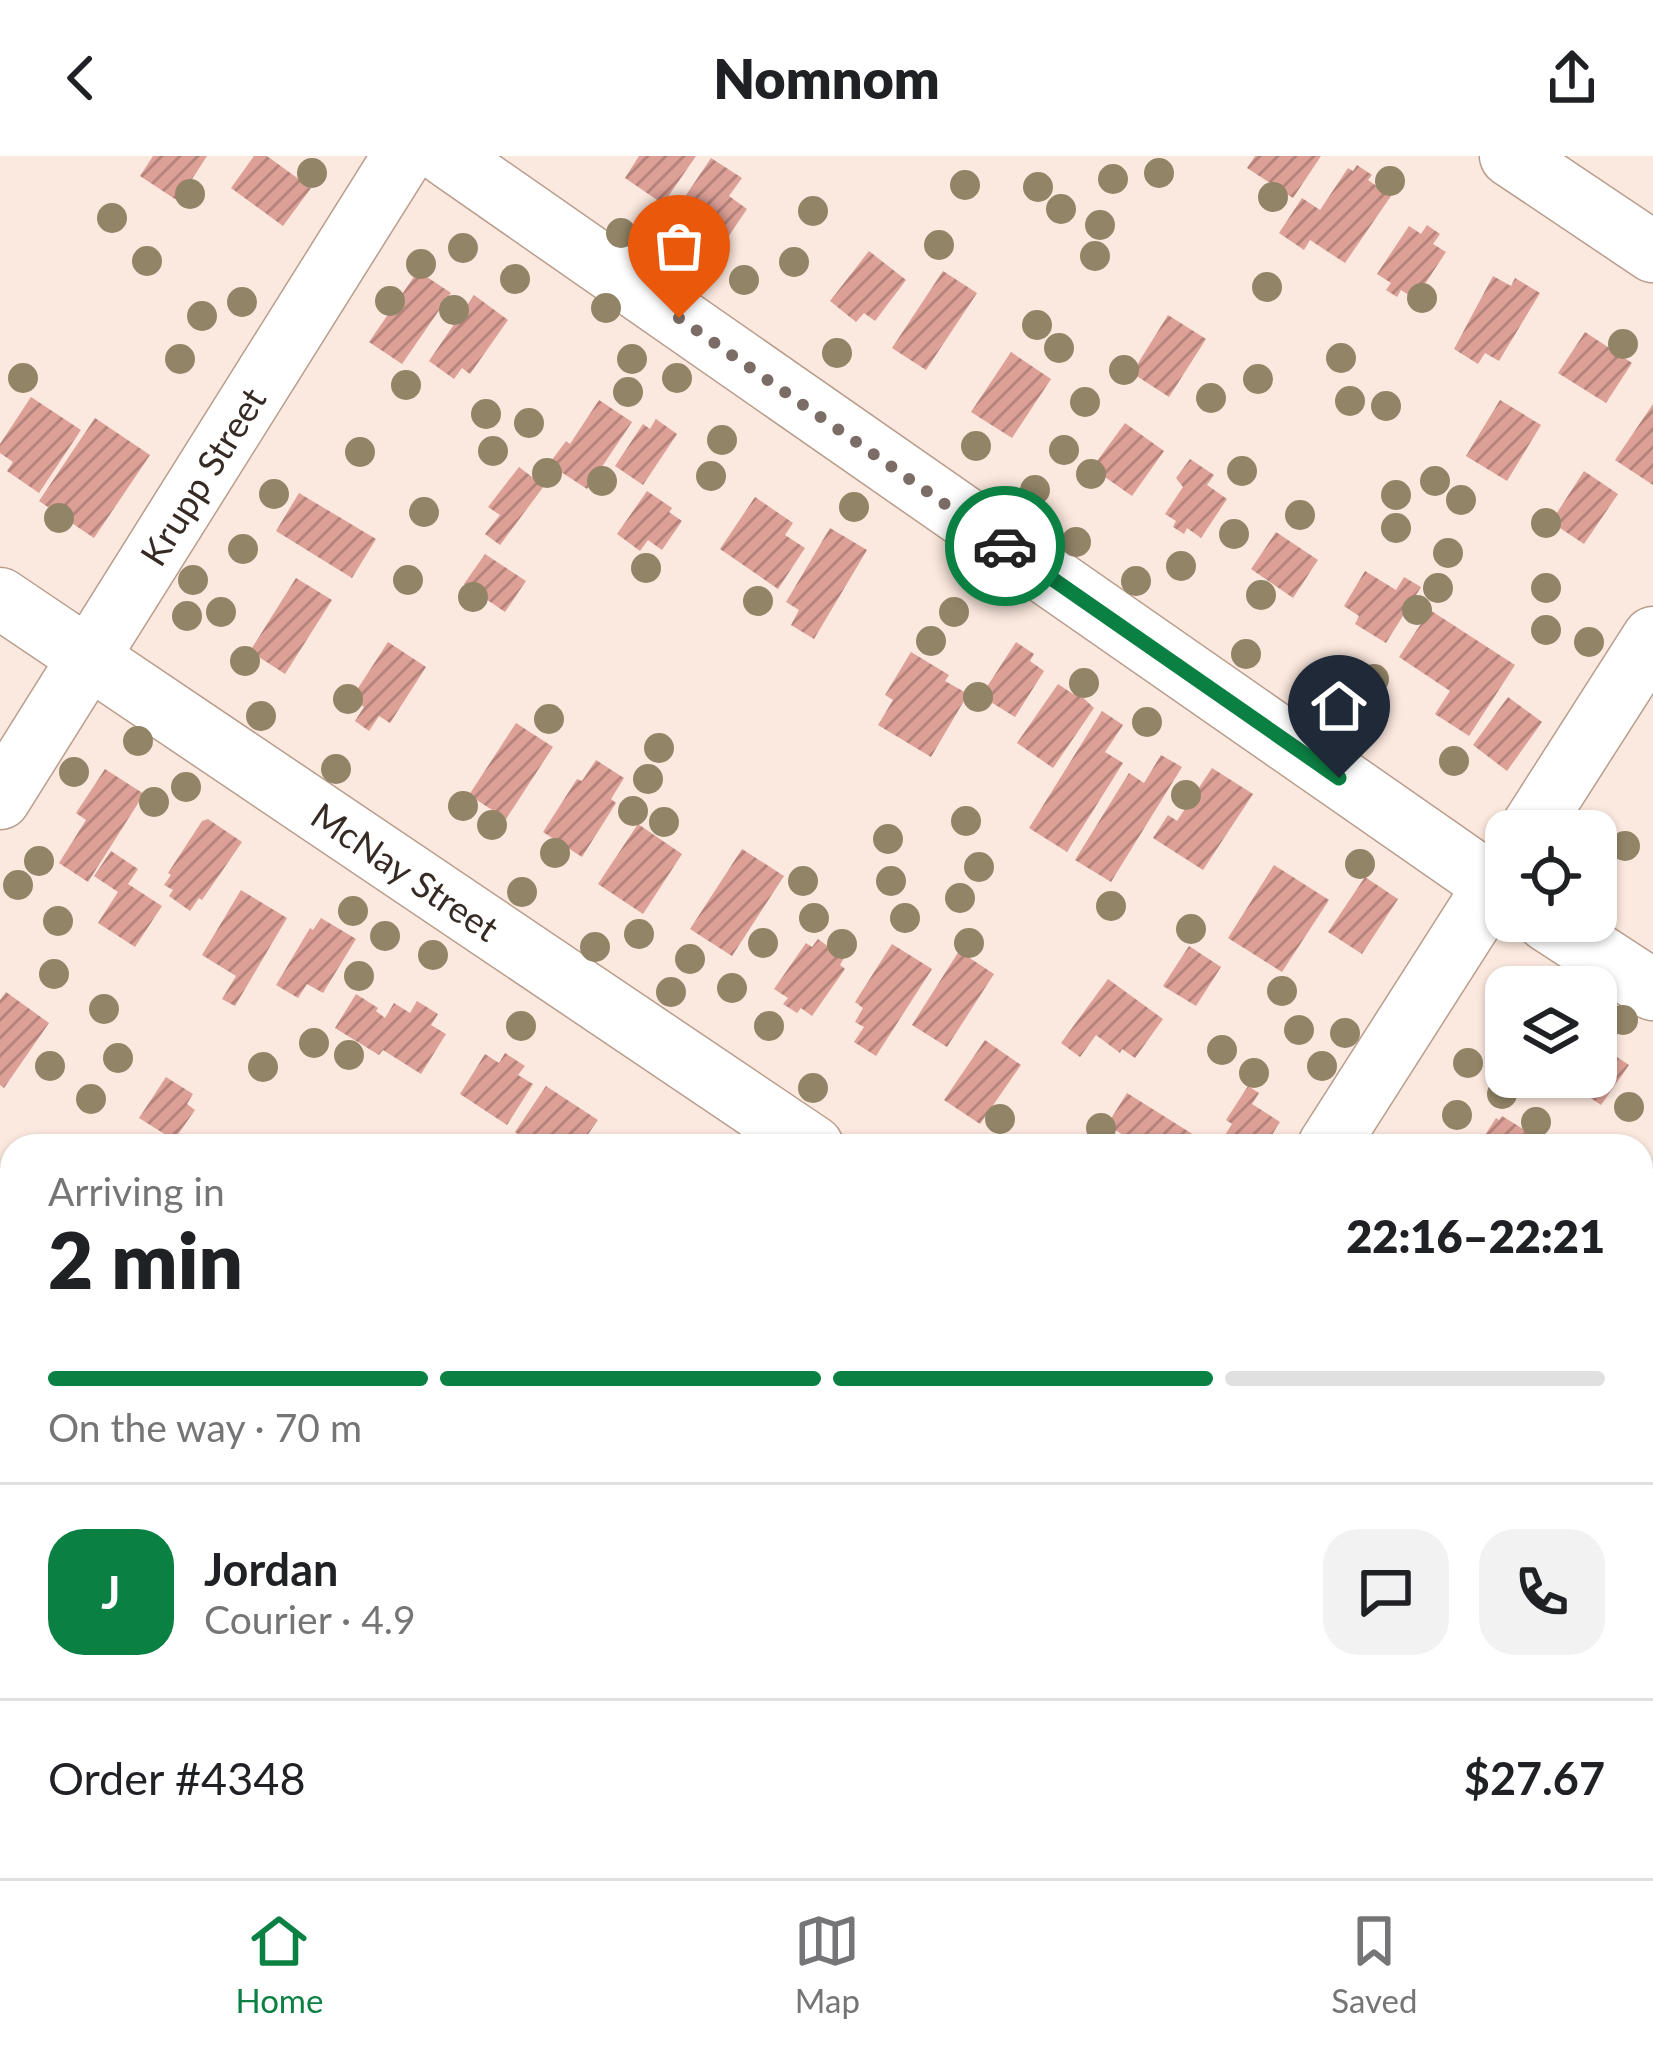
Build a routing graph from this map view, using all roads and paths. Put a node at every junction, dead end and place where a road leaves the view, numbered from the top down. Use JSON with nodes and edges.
{"nodes":[{"id":1,"x":403,"y":156,"type":"edge"},
{"id":2,"x":446,"y":156,"type":"edge"},
{"id":3,"x":1510,"y":156,"type":"edge"},
{"id":4,"x":1653,"y":252,"type":"edge"},
{"id":5,"x":0,"y":598,"type":"edge"},
{"id":6,"x":1653,"y":637,"type":"edge"},
{"id":7,"x":88,"y":659,"type":"junction"},
{"id":8,"x":0,"y":799,"type":"edge"},
{"id":9,"x":1542,"y":810,"type":"edge"},
{"id":10,"x":1485,"y":871,"type":"edge"},
{"id":11,"x":1485,"y":909,"type":"edge"},
{"id":12,"x":1579,"y":942,"type":"edge"},
{"id":13,"x":1653,"y":990,"type":"edge"},
{"id":14,"x":795,"y":1134,"type":"edge"},
{"id":15,"x":1336,"y":1134,"type":"edge"}],
"edges":[{"from":1,"to":7,"type":"street","name":"Krupp Street"},
{"from":2,"to":10,"type":"street"},
{"from":3,"to":4,"type":"street"},
{"from":5,"to":7,"type":"street","name":"McNay Street"},
{"from":6,"to":9,"type":"street"},
{"from":7,"to":8,"type":"street","name":"Krupp Street"},
{"from":7,"to":14,"type":"street","name":"McNay Street"},
{"from":11,"to":15,"type":"street"},
{"from":12,"to":13,"type":"street"}]}
